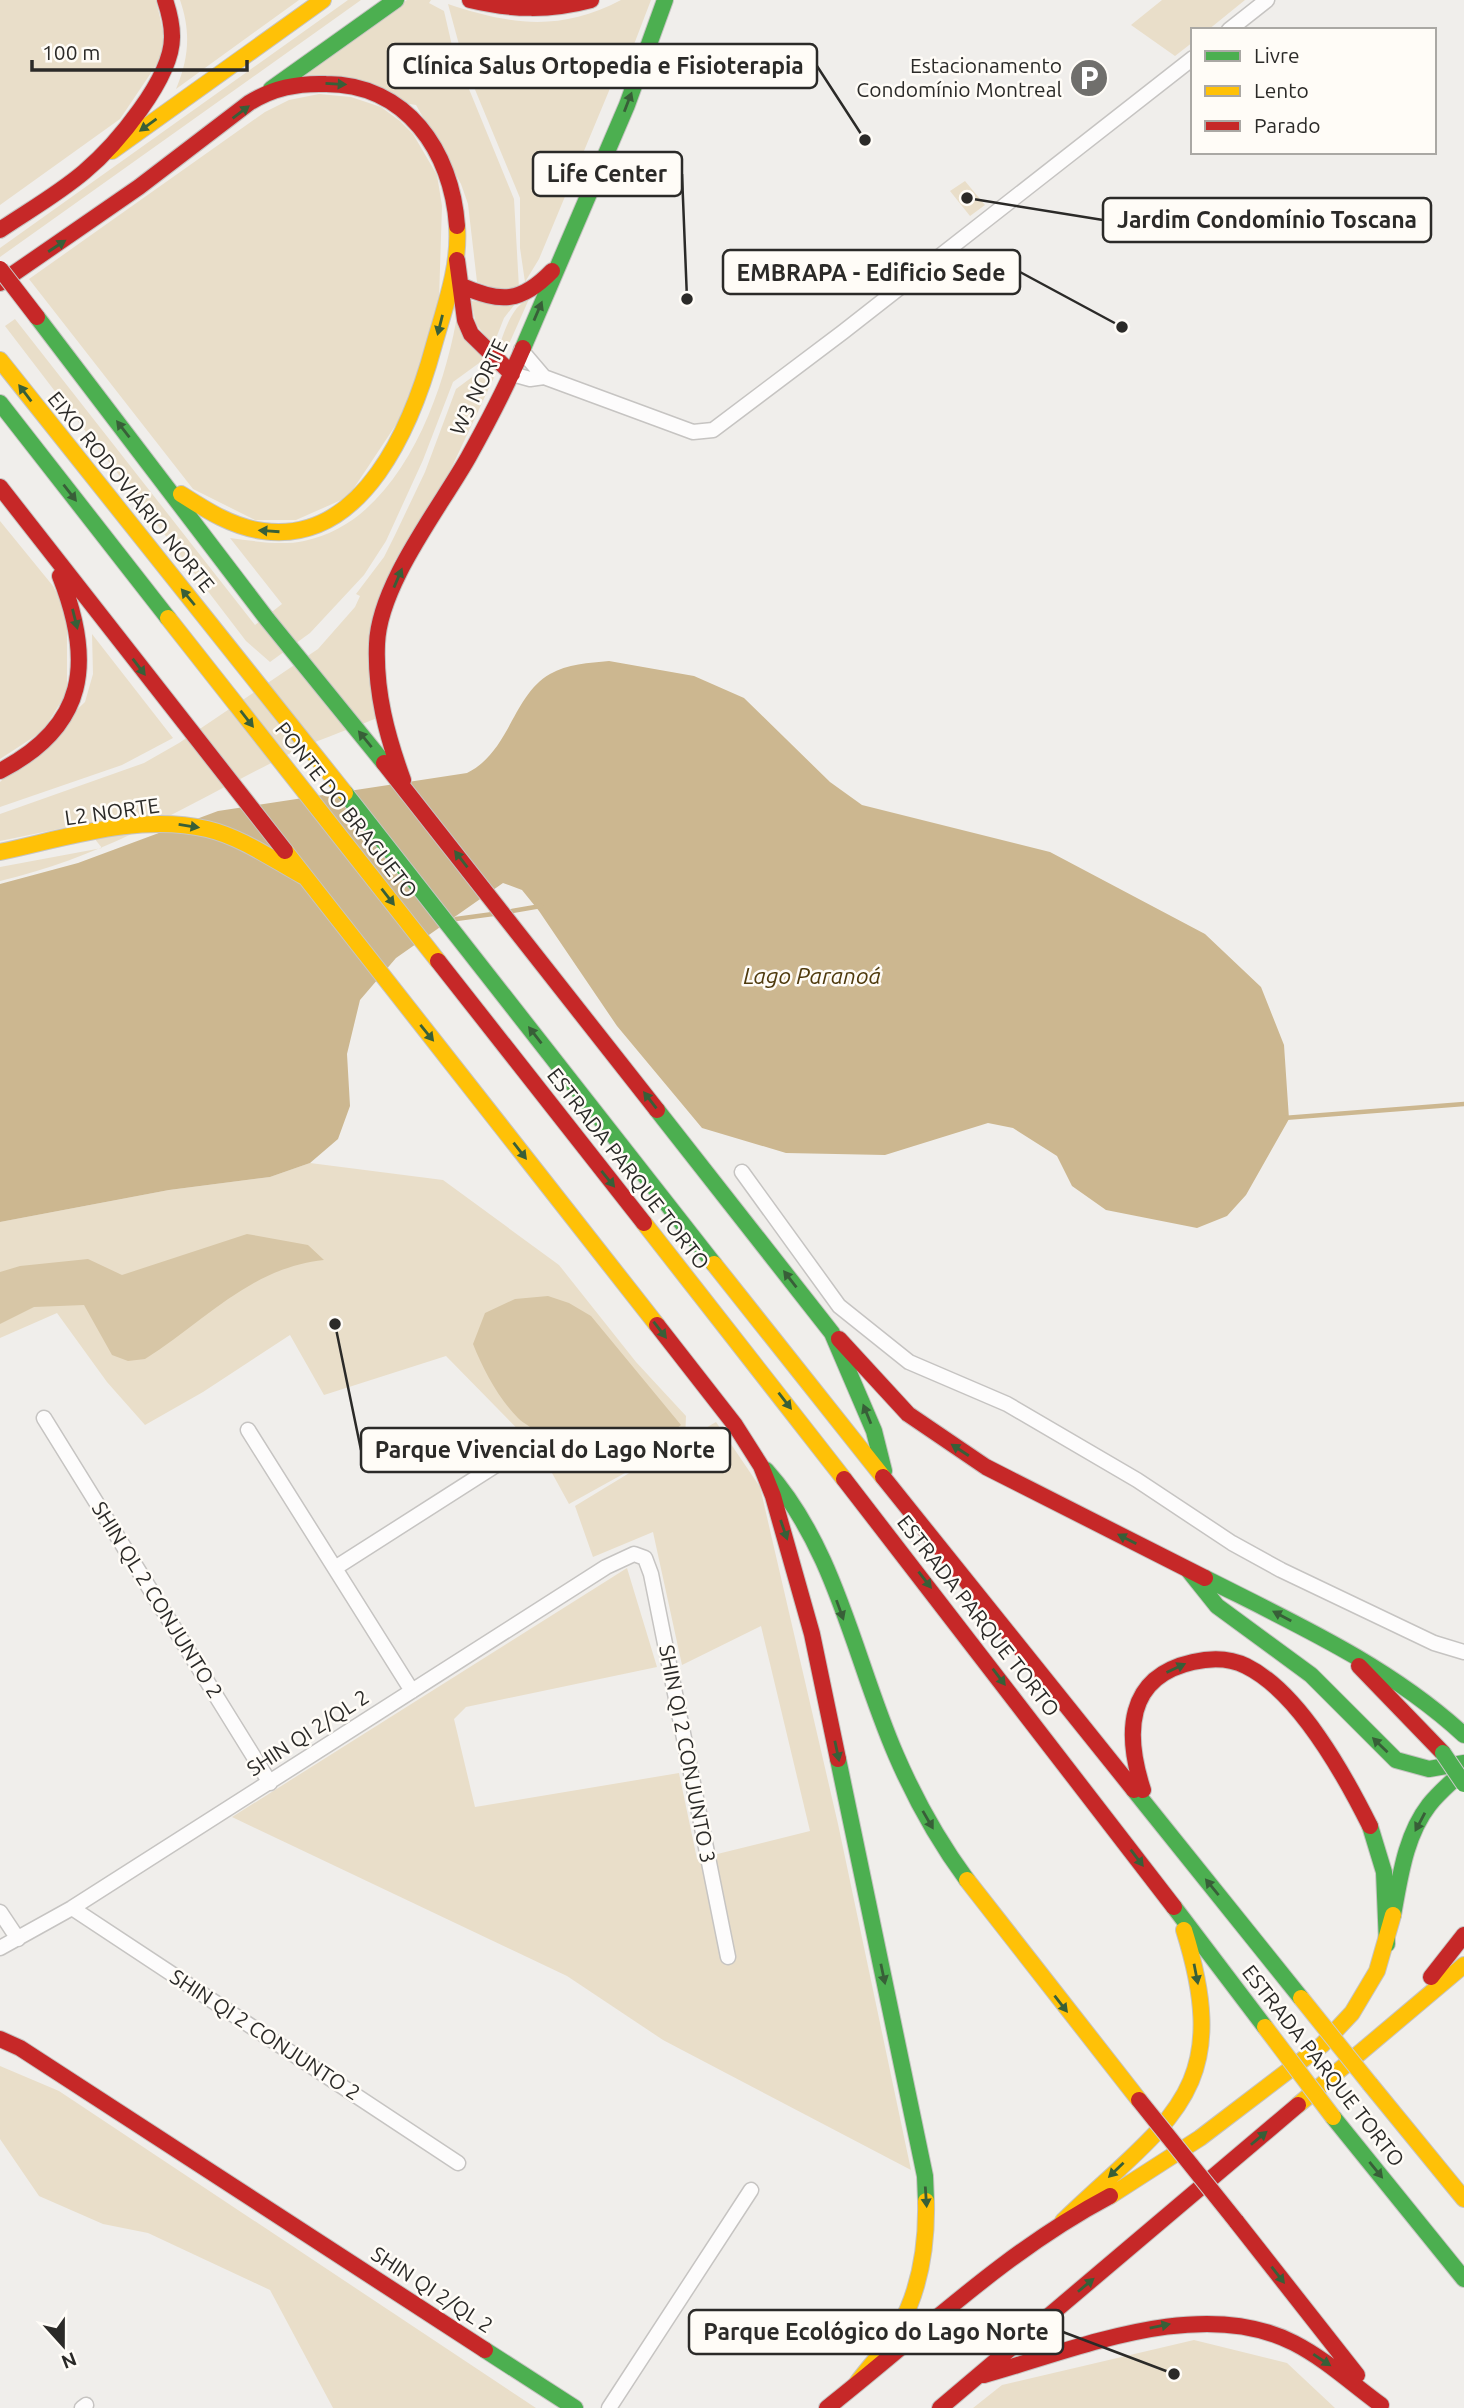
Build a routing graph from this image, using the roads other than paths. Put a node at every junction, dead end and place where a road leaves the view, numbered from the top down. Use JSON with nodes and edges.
{"nodes":[{"id":1,"x":165,"y":0,"type":"edge"},
{"id":2,"x":323,"y":0,"type":"edge"},
{"id":3,"x":396,"y":0,"type":"edge"},
{"id":4,"x":470,"y":0,"type":"edge"},
{"id":5,"x":591,"y":0,"type":"edge"},
{"id":6,"x":665,"y":0,"type":"edge"},
{"id":7,"x":1267,"y":0,"type":"edge"},
{"id":8,"x":1232,"y":28,"type":"edge"},
{"id":9,"x":1191,"y":60,"type":"edge"},
{"id":10,"x":268,"y":91,"type":"junction"},
{"id":11,"x":85,"y":171,"type":"junction"},
{"id":12,"x":0,"y":230,"type":"edge"},
{"id":13,"x":457,"y":259,"type":"junction"},
{"id":14,"x":558,"y":264,"type":"junction"},
{"id":15,"x":0,"y":269,"type":"edge"},
{"id":16,"x":0,"y":283,"type":"edge"},
{"id":17,"x":462,"y":286,"type":"junction"},
{"id":18,"x":521,"y":350,"type":"junction"},
{"id":19,"x":0,"y":360,"type":"edge"},
{"id":20,"x":512,"y":374,"type":"junction"},
{"id":21,"x":544,"y":377,"type":"junction"},
{"id":22,"x":0,"y":404,"type":"edge"},
{"id":23,"x":164,"y":483,"type":"junction"},
{"id":24,"x":0,"y":487,"type":"edge"},
{"id":25,"x":39,"y":534,"type":"junction"},
{"id":26,"x":232,"y":649,"type":"joint"},
{"id":27,"x":0,"y":771,"type":"edge"},
{"id":28,"x":408,"y":792,"type":"junction"},
{"id":29,"x":0,"y":852,"type":"edge"},
{"id":30,"x":303,"y":877,"type":"junction"},
{"id":31,"x":479,"y":962,"type":"joint"},
{"id":32,"x":454,"y":981,"type":"joint"},
{"id":33,"x":742,"y":1172,"type":"dead end"},
{"id":34,"x":832,"y":1333,"type":"junction"},
{"id":35,"x":44,"y":1418,"type":"dead end"},
{"id":36,"x":248,"y":1430,"type":"dead end"},
{"id":37,"x":515,"y":1453,"type":"dead end"},
{"id":38,"x":761,"y":1466,"type":"junction"},
{"id":39,"x":886,"y":1479,"type":"junction"},
{"id":40,"x":639,"y":1555,"type":"joint"},
{"id":41,"x":335,"y":1568,"type":"junction"},
{"id":42,"x":1188,"y":1569,"type":"junction"},
{"id":43,"x":1342,"y":1648,"type":"junction"},
{"id":44,"x":1464,"y":1652,"type":"edge"},
{"id":45,"x":412,"y":1691,"type":"junction"},
{"id":46,"x":1464,"y":1735,"type":"edge"},
{"id":47,"x":1464,"y":1763,"type":"edge"},
{"id":48,"x":1464,"y":1770,"type":"edge"},
{"id":49,"x":270,"y":1783,"type":"junction"},
{"id":50,"x":1464,"y":1784,"type":"edge"},
{"id":51,"x":1151,"y":1811,"type":"junction"},
{"id":52,"x":72,"y":1908,"type":"junction"},
{"id":53,"x":1176,"y":1909,"type":"junction"},
{"id":54,"x":0,"y":1912,"type":"edge"},
{"id":55,"x":1464,"y":1935,"type":"edge"},
{"id":56,"x":18,"y":1939,"type":"junction"},
{"id":57,"x":1387,"y":1944,"type":"junction"},
{"id":58,"x":0,"y":1948,"type":"edge"},
{"id":59,"x":728,"y":1957,"type":"dead end"},
{"id":60,"x":1464,"y":1965,"type":"edge"},
{"id":61,"x":0,"y":2026,"type":"edge"},
{"id":62,"x":0,"y":2039,"type":"edge"},
{"id":63,"x":1376,"y":2040,"type":"junction"},
{"id":64,"x":20,"y":2048,"type":"junction"},
{"id":65,"x":458,"y":2163,"type":"dead end"},
{"id":66,"x":751,"y":2190,"type":"dead end"},
{"id":67,"x":1464,"y":2199,"type":"edge"},
{"id":68,"x":1063,"y":2221,"type":"junction"},
{"id":69,"x":1464,"y":2279,"type":"edge"},
{"id":70,"x":976,"y":2377,"type":"junction"},
{"id":71,"x":857,"y":2383,"type":"junction"},
{"id":72,"x":854,"y":2404,"type":"dead end"},
{"id":73,"x":831,"y":2405,"type":"edge"},
{"id":74,"x":1382,"y":2407,"type":"edge"},
{"id":75,"x":575,"y":2408,"type":"edge"},
{"id":76,"x":609,"y":2408,"type":"edge"},
{"id":77,"x":940,"y":2408,"type":"edge"}],
"edges":[{"from":1,"to":11,"type":"main road"},
{"from":2,"to":11,"type":"main road","one_way":true},
{"from":3,"to":10,"type":"main road"},
{"from":4,"to":5,"type":"main road"},
{"from":14,"to":6,"type":"main road","name":"W3 NORTE","one_way":true},
{"from":7,"to":8,"type":"street"},
{"from":9,"to":21,"type":"street"},
{"from":10,"to":13,"type":"main road","one_way":true},
{"from":16,"to":10,"type":"main road","one_way":true},
{"from":11,"to":12,"type":"main road"},
{"from":13,"to":17,"type":"main road"},
{"from":13,"to":23,"type":"main road","one_way":true},
{"from":14,"to":17,"type":"main road"},
{"from":18,"to":14,"type":"main road","name":"W3 NORTE","one_way":true},
{"from":23,"to":15,"type":"main road","one_way":true,"bridge":true},
{"from":17,"to":20,"type":"main road"},
{"from":18,"to":20,"type":"main road","name":"W3 NORTE"},
{"from":18,"to":21,"type":"street"},
{"from":26,"to":19,"type":"main road","name":"EIXO RODOVIÁRIO NORTE","one_way":true},
{"from":20,"to":21,"type":"street"},
{"from":28,"to":20,"type":"main road","name":"W3 NORTE","one_way":true},
{"from":22,"to":32,"type":"main road","name":"PONTE DO BRAGUETO","one_way":true},
{"from":28,"to":23,"type":"main road","one_way":true},
{"from":24,"to":25,"type":"main road"},
{"from":25,"to":27,"type":"main road","one_way":true},
{"from":25,"to":30,"type":"main road","one_way":true},
{"from":26,"to":31,"type":"main road","name":"PONTE DO BRAGUETO"},
{"from":34,"to":28,"type":"main road","one_way":true},
{"from":29,"to":30,"type":"main road","name":"L2 NORTE","one_way":true},
{"from":30,"to":38,"type":"main road","one_way":true},
{"from":39,"to":31,"type":"main road","name":"ESTRADA PARQUE TORTO","one_way":true},
{"from":32,"to":53,"type":"main road","name":"ESTRADA PARQUE TORTO","one_way":true},
{"from":33,"to":44,"type":"street"},
{"from":39,"to":34,"type":"main road","one_way":true},
{"from":42,"to":34,"type":"main road","one_way":true},
{"from":35,"to":49,"type":"street","name":"SHIN QL 2 CONJUNTO 2"},
{"from":36,"to":41,"type":"street"},
{"from":37,"to":41,"type":"street"},
{"from":38,"to":71,"type":"main road","one_way":true},
{"from":38,"to":74,"type":"main road","one_way":true,"bridge":true},
{"from":39,"to":51,"type":"main road","name":"ESTRADA PARQUE TORTO"},
{"from":40,"to":45,"type":"street","name":"SHIN QI 2/QL 2"},
{"from":40,"to":59,"type":"street","name":"SHIN QI 2 CONJUNTO 3"},
{"from":41,"to":45,"type":"street"},
{"from":43,"to":42,"type":"main road","one_way":true},
{"from":47,"to":42,"type":"main road","one_way":true},
{"from":43,"to":46,"type":"main road"},
{"from":43,"to":50,"type":"main road","bridge":true},
{"from":45,"to":49,"type":"street","name":"SHIN QI 2/QL 2"},
{"from":48,"to":57,"type":"main road","one_way":true},
{"from":49,"to":52,"type":"street","name":"SHIN QI 2/QL 2"},
{"from":51,"to":57,"type":"main road","one_way":true},
{"from":67,"to":51,"type":"main road","name":"ESTRADA PARQUE TORTO","one_way":true,"bridge":true},
{"from":52,"to":56,"type":"street","name":"SHIN QI 2/QL 2"},
{"from":52,"to":65,"type":"street","name":"SHIN QI 2 CONJUNTO 2"},
{"from":53,"to":68,"type":"main road","one_way":true},
{"from":53,"to":69,"type":"main road","name":"ESTRADA PARQUE TORTO","one_way":true,"bridge":true},
{"from":54,"to":56,"type":"street"},
{"from":55,"to":63,"type":"main road"},
{"from":56,"to":58,"type":"street","name":"SHIN QI 2/QL 2"},
{"from":57,"to":68,"type":"main road"},
{"from":60,"to":63,"type":"main road"},
{"from":61,"to":64,"type":"main road","name":"SHIN QI 2/QL 2"},
{"from":62,"to":64,"type":"main road","name":"SHIN QI 2/QL 2"},
{"from":70,"to":63,"type":"main road","one_way":true},
{"from":64,"to":75,"type":"main road","name":"SHIN QI 2/QL 2"},
{"from":66,"to":76,"type":"street"},
{"from":68,"to":71,"type":"main road"},
{"from":70,"to":74,"type":"main road","one_way":true},
{"from":70,"to":77,"type":"main road"},
{"from":71,"to":73,"type":"main road"},
{"from":72,"to":73,"type":"main road"}]}
